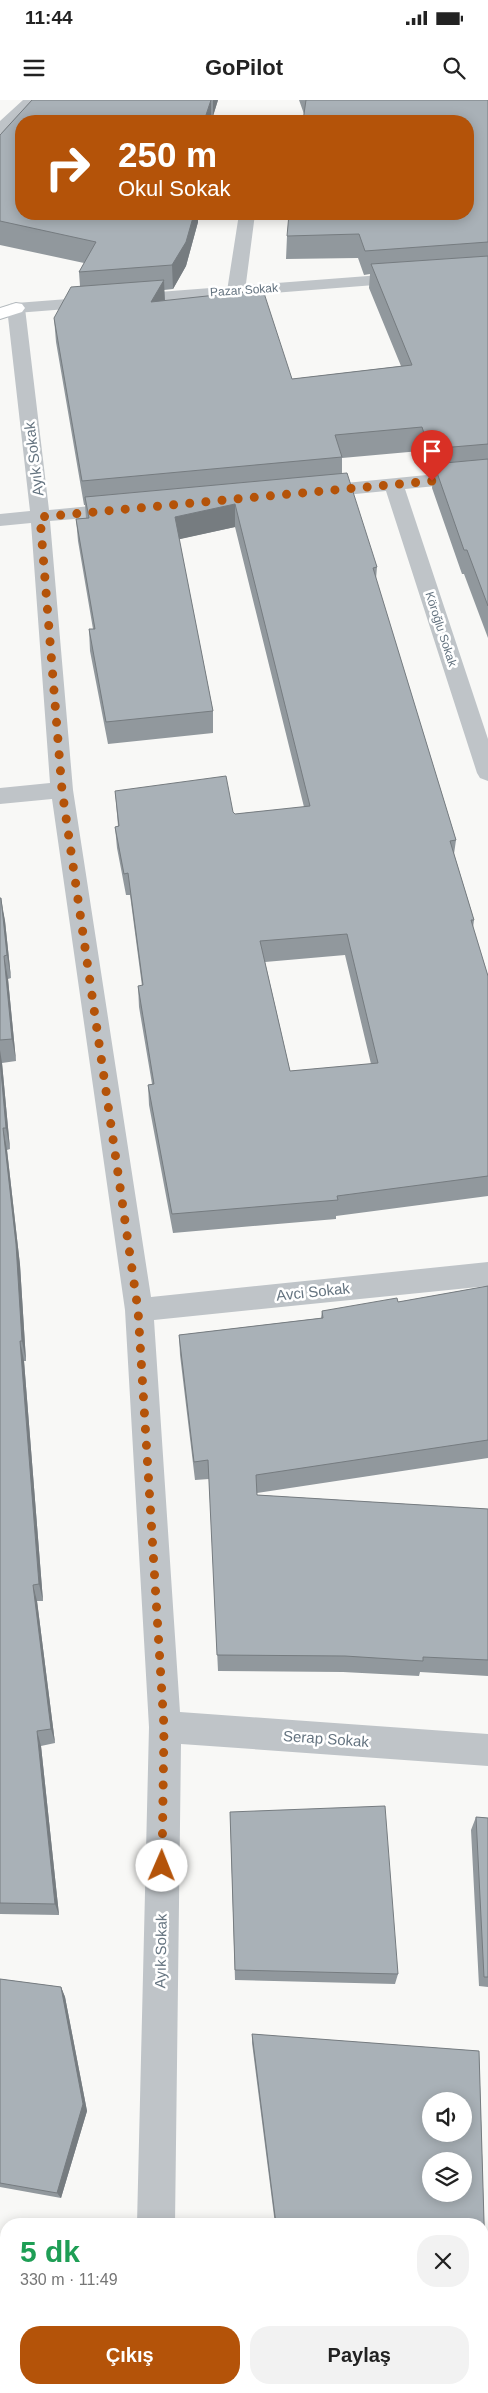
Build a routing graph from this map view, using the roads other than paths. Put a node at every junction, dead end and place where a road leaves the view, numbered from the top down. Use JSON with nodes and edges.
{"nodes":[{"id":1,"x":32,"y":100,"type":"edge"},
{"id":2,"x":15,"y":115,"type":"edge"},
{"id":3,"x":15,"y":115,"type":"edge"},
{"id":4,"x":0,"y":129,"type":"edge"},
{"id":5,"x":247,"y":220,"type":"edge"},
{"id":6,"x":420,"y":277,"type":"edge"},
{"id":7,"x":236,"y":291,"type":"junction"},
{"id":8,"x":3,"y":309,"type":"edge"},
{"id":9,"x":488,"y":475,"type":"edge"},
{"id":10,"x":394,"y":485,"type":"junction"},
{"id":11,"x":296,"y":494,"type":"edge"},
{"id":12,"x":138,"y":508,"type":"edge"},
{"id":13,"x":40,"y":517,"type":"junction"},
{"id":14,"x":0,"y":520,"type":"edge"},
{"id":15,"x":488,"y":773,"type":"edge"},
{"id":16,"x":62,"y":790,"type":"junction"},
{"id":17,"x":0,"y":796,"type":"edge"},
{"id":18,"x":488,"y":1274,"type":"edge"},
{"id":19,"x":138,"y":1310,"type":"junction"},
{"id":20,"x":164,"y":1727,"type":"junction"},
{"id":21,"x":488,"y":1750,"type":"edge"},
{"id":22,"x":156,"y":2218,"type":"edge"}],
"edges":[{"from":1,"to":2,"type":"street"},
{"from":3,"to":4,"type":"street"},
{"from":5,"to":7,"type":"street"},
{"from":6,"to":7,"type":"street","name":"Pazar Sokak"},
{"from":7,"to":8,"type":"street","name":"Pazar Sokak"},
{"from":8,"to":13,"type":"street","name":"Ayık Sokak"},
{"from":9,"to":10,"type":"street"},
{"from":10,"to":11,"type":"street"},
{"from":10,"to":15,"type":"street","name":"Köroğlu Sokak"},
{"from":12,"to":13,"type":"street"},
{"from":13,"to":14,"type":"street"},
{"from":13,"to":16,"type":"street","name":"Ayık Sokak"},
{"from":16,"to":17,"type":"street"},
{"from":16,"to":19,"type":"street","name":"Ayık Sokak"},
{"from":18,"to":19,"type":"street","name":"Avci Sokak"},
{"from":19,"to":20,"type":"street","name":"Ayık Sokak"},
{"from":20,"to":21,"type":"street","name":"Serap Sokak"},
{"from":20,"to":22,"type":"street","name":"Ayık Sokak"}]}
